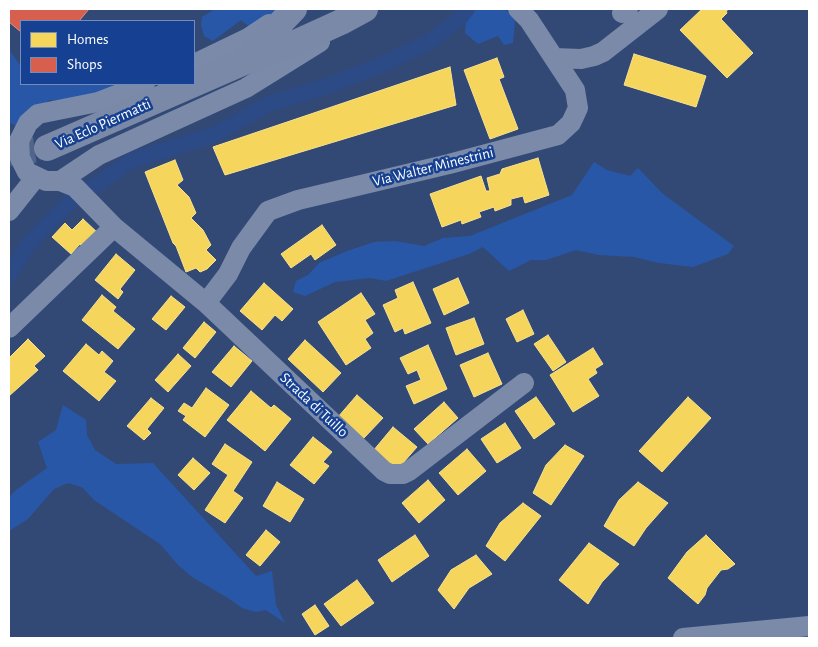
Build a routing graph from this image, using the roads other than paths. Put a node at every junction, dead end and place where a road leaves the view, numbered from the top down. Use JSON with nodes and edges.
{"nodes":[{"id":1,"x":293,"y":9,"type":"edge"},
{"id":2,"x":365,"y":9,"type":"edge"},
{"id":3,"x":518,"y":9,"type":"edge"},
{"id":4,"x":658,"y":9,"type":"edge"},
{"id":5,"x":341,"y":22,"type":"junction"},
{"id":6,"x":554,"y":58,"type":"junction"},
{"id":7,"x":242,"y":63,"type":"junction"},
{"id":8,"x":195,"y":64,"type":"edge"},
{"id":9,"x":195,"y":83,"type":"edge"},
{"id":10,"x":142,"y":85,"type":"edge"},
{"id":11,"x":191,"y":85,"type":"edge"},
{"id":12,"x":25,"y":129,"type":"junction"},
{"id":13,"x":9,"y":140,"type":"edge"},
{"id":14,"x":46,"y":148,"type":"tunnel mouth"},
{"id":15,"x":99,"y":154,"type":"junction"},
{"id":16,"x":36,"y":177,"type":"junction"},
{"id":17,"x":60,"y":181,"type":"junction"},
{"id":18,"x":95,"y":206,"type":"junction"},
{"id":19,"x":9,"y":211,"type":"edge"},
{"id":20,"x":114,"y":227,"type":"junction"},
{"id":21,"x":206,"y":303,"type":"junction"},
{"id":22,"x":9,"y":328,"type":"edge"},
{"id":23,"x":524,"y":383,"type":"dead end"},
{"id":24,"x":809,"y":626,"type":"edge"},
{"id":25,"x":728,"y":636,"type":"edge"},
{"id":26,"x":683,"y":638,"type":"edge"}],
"edges":[{"from":1,"to":7,"type":"main road","name":"Via Eclo Piermatti"},
{"from":1,"to":8,"type":"street"},
{"from":2,"to":5,"type":"main road","name":"Via Eclo Piermatti"},
{"from":3,"to":6,"type":"street","name":"Via Walter Minestrini"},
{"from":4,"to":6,"type":"street"},
{"from":5,"to":7,"type":"main road","name":"Via Eclo Piermatti"},
{"from":5,"to":15,"type":"street"},
{"from":6,"to":21,"type":"street","name":"Via Walter Minestrini"},
{"from":7,"to":9,"type":"main road","name":"Via Eclo Piermatti"},
{"from":10,"to":12,"type":"street"},
{"from":11,"to":14,"type":"main road","name":"Via Eclo Piermatti"},
{"from":12,"to":13,"type":"street"},
{"from":12,"to":16,"type":"street"},
{"from":15,"to":17,"type":"street"},
{"from":15,"to":18,"type":"street","name":"Strada di Tuillo"},
{"from":16,"to":17,"type":"street","name":"Strada di Tuillo"},
{"from":16,"to":19,"type":"street"},
{"from":17,"to":18,"type":"street","name":"Strada di Tuillo"},
{"from":18,"to":20,"type":"street","name":"Strada di Tuillo"},
{"from":20,"to":21,"type":"street","name":"Strada di Tuillo"},
{"from":20,"to":22,"type":"street"},
{"from":21,"to":23,"type":"street","name":"Strada di Tuillo"},
{"from":24,"to":25,"type":"street"},
{"from":25,"to":26,"type":"street"}]}
